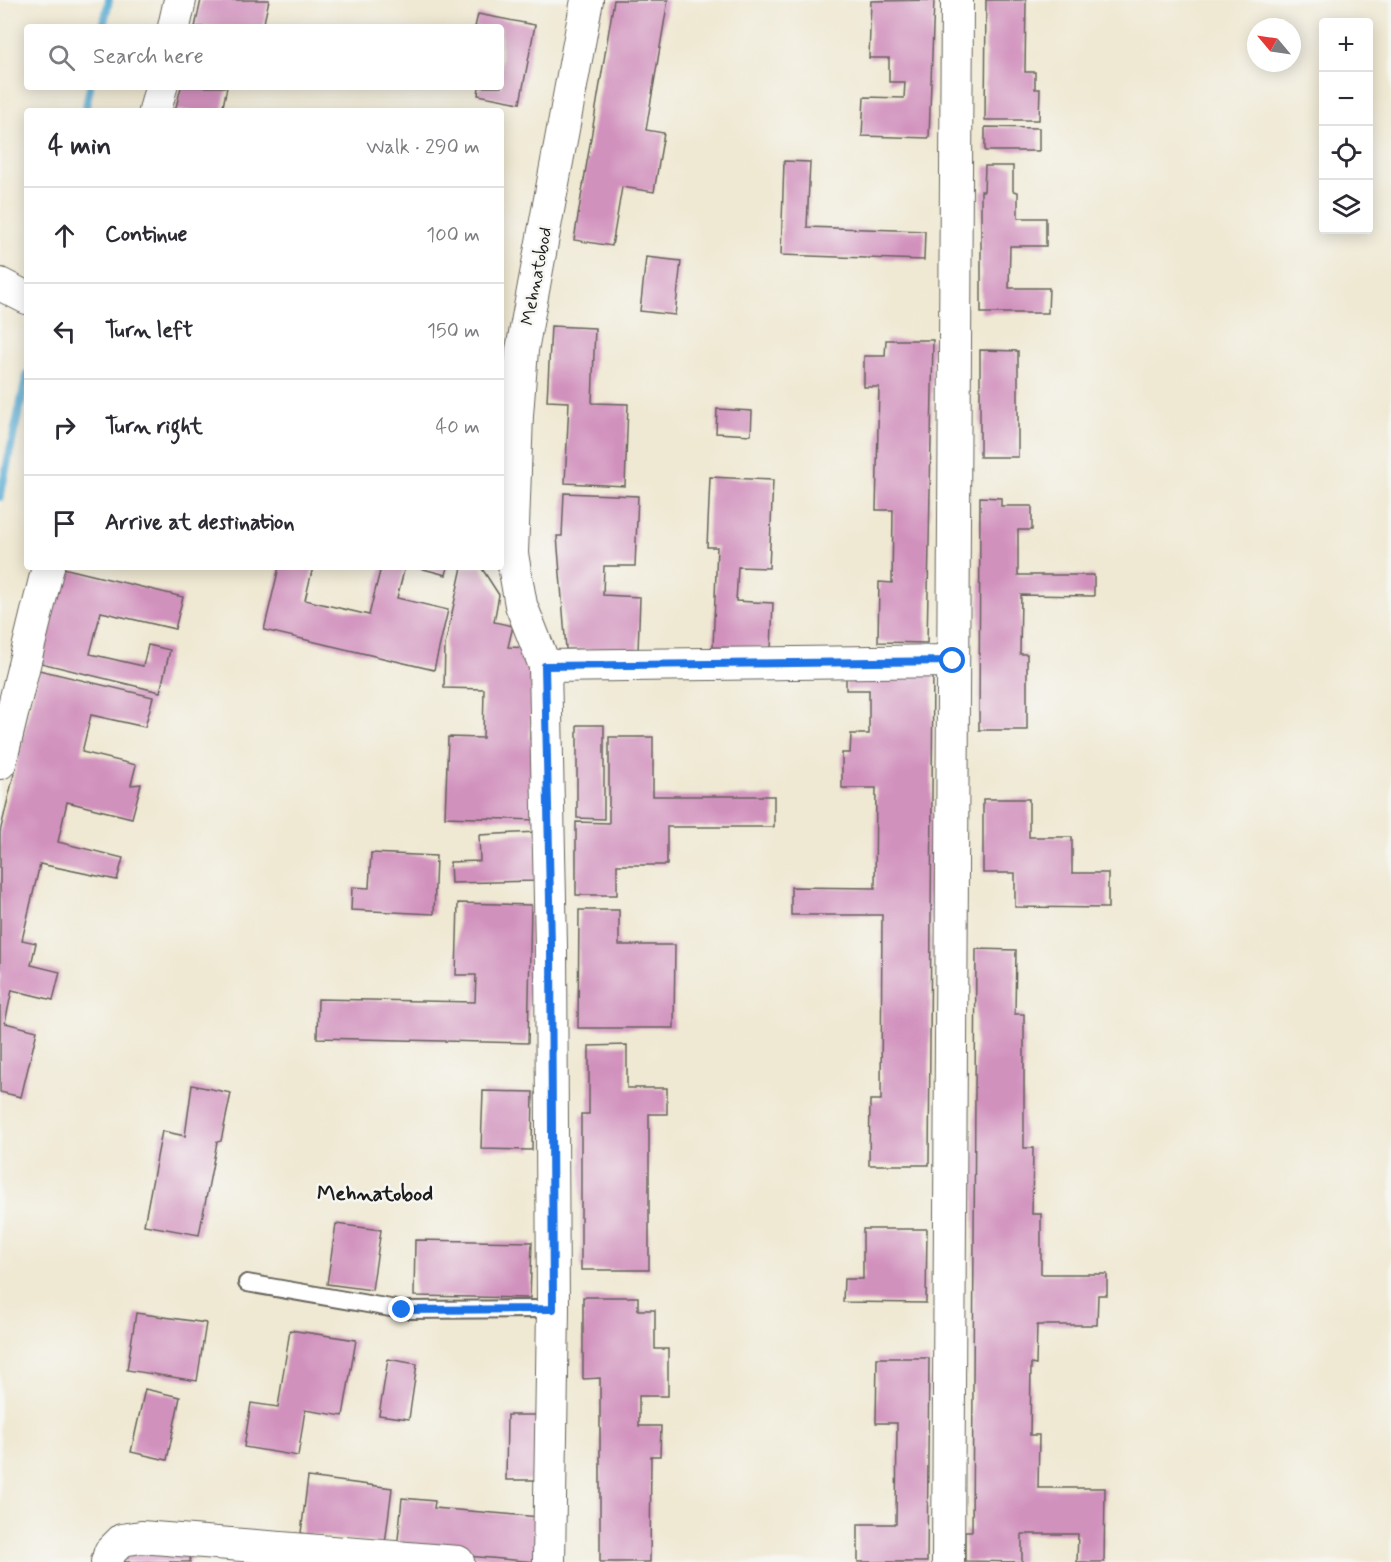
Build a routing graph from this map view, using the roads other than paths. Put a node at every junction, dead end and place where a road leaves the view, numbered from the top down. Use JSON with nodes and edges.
{"nodes":[{"id":1,"x":180,"y":0,"type":"edge"},
{"id":2,"x":587,"y":0,"type":"edge"},
{"id":3,"x":957,"y":0,"type":"edge"},
{"id":4,"x":175,"y":24,"type":"edge"},
{"id":5,"x":160,"y":90,"type":"edge"},
{"id":6,"x":156,"y":108,"type":"edge"},
{"id":7,"x":0,"y":284,"type":"edge"},
{"id":8,"x":24,"y":296,"type":"edge"},
{"id":9,"x":507,"y":552,"type":"edge"},
{"id":10,"x":47,"y":570,"type":"edge"},
{"id":11,"x":953,"y":661,"type":"junction"},
{"id":12,"x":545,"y":666,"type":"junction"},
{"id":13,"x":0,"y":763,"type":"edge"},
{"id":14,"x":247,"y":1283,"type":"dead end"},
{"id":15,"x":553,"y":1309,"type":"junction"},
{"id":16,"x":107,"y":1562,"type":"edge"},
{"id":17,"x":458,"y":1562,"type":"edge"},
{"id":18,"x":549,"y":1562,"type":"edge"},
{"id":19,"x":948,"y":1562,"type":"edge"}],
"edges":[{"from":1,"to":4,"type":"street"},
{"from":2,"to":9,"type":"street","name":"Mehnatobod"},
{"from":3,"to":11,"type":"street"},
{"from":5,"to":6,"type":"street"},
{"from":7,"to":8,"type":"street"},
{"from":9,"to":12,"type":"street","name":"Mehnatobod"},
{"from":10,"to":13,"type":"street"},
{"from":11,"to":12,"type":"street"},
{"from":11,"to":19,"type":"street"},
{"from":12,"to":15,"type":"street"},
{"from":14,"to":15,"type":"lane"},
{"from":15,"to":18,"type":"street"},
{"from":16,"to":17,"type":"street"}]}
